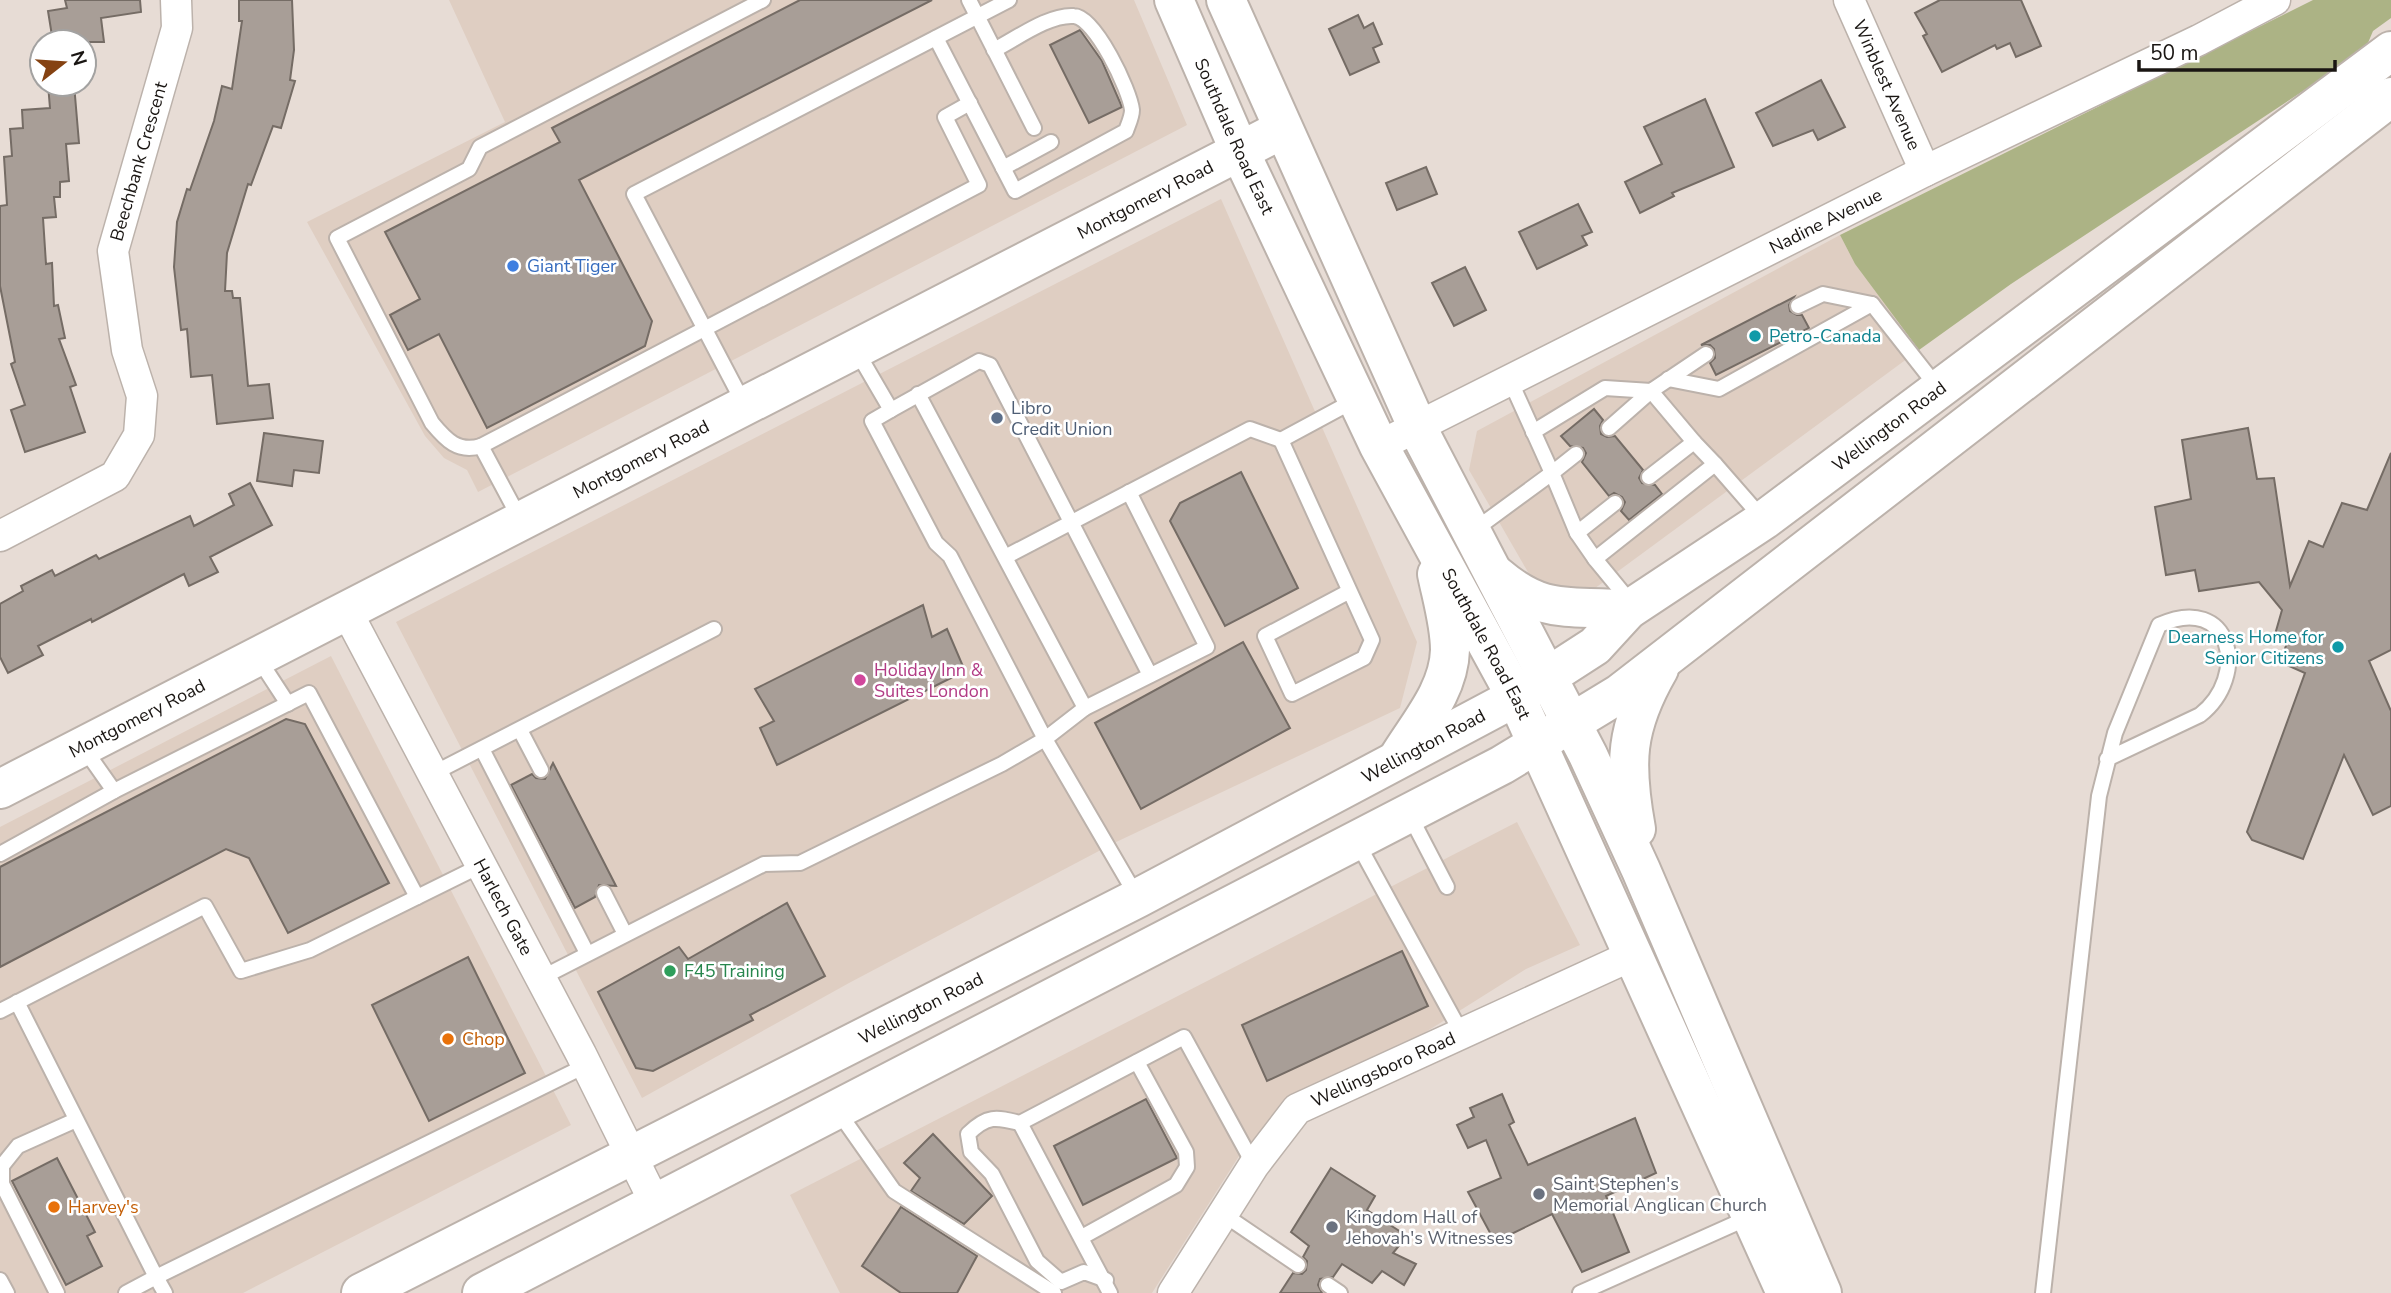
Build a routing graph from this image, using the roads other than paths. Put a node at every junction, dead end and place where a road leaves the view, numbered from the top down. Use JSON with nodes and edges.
{"nodes":[{"id":1,"x":176,"y":0,"type":"edge"},
{"id":2,"x":763,"y":0,"type":"edge"},
{"id":3,"x":969,"y":0,"type":"edge"},
{"id":4,"x":1009,"y":0,"type":"edge"},
{"id":5,"x":1174,"y":0,"type":"edge"},
{"id":6,"x":1226,"y":0,"type":"edge"},
{"id":7,"x":1849,"y":0,"type":"edge"},
{"id":8,"x":2275,"y":0,"type":"edge"},
{"id":9,"x":977,"y":17,"type":"junction"},
{"id":10,"x":936,"y":38,"type":"junction"},
{"id":11,"x":994,"y":50,"type":"junction"},
{"id":12,"x":2391,"y":51,"type":"edge"},
{"id":13,"x":2391,"y":97,"type":"edge"},
{"id":14,"x":970,"y":103,"type":"junction"},
{"id":15,"x":1034,"y":128,"type":"dead end"},
{"id":16,"x":1283,"y":129,"type":"junction"},
{"id":17,"x":1051,"y":142,"type":"dead end"},
{"id":18,"x":1240,"y":152,"type":"junction"},
{"id":19,"x":1003,"y":168,"type":"junction"},
{"id":20,"x":1925,"y":171,"type":"junction"},
{"id":21,"x":1872,"y":304,"type":"junction"},
{"id":22,"x":1798,"y":306,"type":"dead end"},
{"id":23,"x":705,"y":329,"type":"junction"},
{"id":24,"x":855,"y":349,"type":"junction"},
{"id":25,"x":1706,"y":354,"type":"dead end"},
{"id":26,"x":1668,"y":379,"type":"junction"},
{"id":27,"x":1510,"y":380,"type":"junction"},
{"id":28,"x":1939,"y":389,"type":"junction"},
{"id":29,"x":1651,"y":391,"type":"junction"},
{"id":30,"x":918,"y":394,"type":"junction"},
{"id":31,"x":1358,"y":398,"type":"junction"},
{"id":32,"x":745,"y":405,"type":"junction"},
{"id":33,"x":891,"y":410,"type":"junction"},
{"id":34,"x":1417,"y":426,"type":"junction"},
{"id":35,"x":1609,"y":428,"type":"dead end"},
{"id":36,"x":1533,"y":432,"type":"junction"},
{"id":37,"x":1281,"y":440,"type":"junction"},
{"id":38,"x":1694,"y":442,"type":"junction"},
{"id":39,"x":481,"y":446,"type":"junction"},
{"id":40,"x":1379,"y":446,"type":"junction"},
{"id":41,"x":1576,"y":454,"type":"dead end"},
{"id":42,"x":1715,"y":464,"type":"junction"},
{"id":43,"x":1552,"y":473,"type":"junction"},
{"id":44,"x":1649,"y":477,"type":"dead end"},
{"id":45,"x":1129,"y":492,"type":"junction"},
{"id":46,"x":1615,"y":503,"type":"dead end"},
{"id":47,"x":1764,"y":520,"type":"junction"},
{"id":48,"x":521,"y":521,"type":"junction"},
{"id":49,"x":1070,"y":523,"type":"junction"},
{"id":50,"x":1472,"y":532,"type":"junction"},
{"id":51,"x":1577,"y":533,"type":"junction"},
{"id":52,"x":0,"y":536,"type":"edge"},
{"id":53,"x":1432,"y":542,"type":"junction"},
{"id":54,"x":1007,"y":556,"type":"junction"},
{"id":55,"x":1595,"y":559,"type":"junction"},
{"id":56,"x":1493,"y":572,"type":"junction"},
{"id":57,"x":1348,"y":592,"type":"junction"},
{"id":58,"x":1631,"y":608,"type":"junction"},
{"id":59,"x":346,"y":610,"type":"junction"},
{"id":60,"x":714,"y":629,"type":"dead end"},
{"id":61,"x":257,"y":657,"type":"junction"},
{"id":62,"x":1665,"y":658,"type":"junction"},
{"id":63,"x":1150,"y":675,"type":"junction"},
{"id":64,"x":1548,"y":676,"type":"junction"},
{"id":65,"x":1516,"y":697,"type":"junction"},
{"id":66,"x":288,"y":705,"type":"junction"},
{"id":67,"x":1085,"y":708,"type":"junction"},
{"id":68,"x":1572,"y":723,"type":"junction"},
{"id":69,"x":520,"y":730,"type":"junction"},
{"id":70,"x":1045,"y":738,"type":"junction"},
{"id":71,"x":1537,"y":743,"type":"junction"},
{"id":72,"x":83,"y":746,"type":"junction"},
{"id":73,"x":482,"y":749,"type":"junction"},
{"id":74,"x":2107,"y":759,"type":"junction"},
{"id":75,"x":1397,"y":760,"type":"junction"},
{"id":76,"x":541,"y":770,"type":"dead end"},
{"id":77,"x":434,"y":773,"type":"junction"},
{"id":78,"x":0,"y":789,"type":"edge"},
{"id":79,"x":114,"y":791,"type":"junction"},
{"id":80,"x":1409,"y":814,"type":"junction"},
{"id":81,"x":1356,"y":841,"type":"junction"},
{"id":82,"x":0,"y":854,"type":"edge"},
{"id":83,"x":482,"y":864,"type":"junction"},
{"id":84,"x":1641,"y":870,"type":"junction"},
{"id":85,"x":1447,"y":887,"type":"dead end"},
{"id":86,"x":604,"y":893,"type":"dead end"},
{"id":87,"x":417,"y":897,"type":"junction"},
{"id":88,"x":1138,"y":898,"type":"junction"},
{"id":89,"x":625,"y":934,"type":"junction"},
{"id":90,"x":587,"y":953,"type":"junction"},
{"id":91,"x":1633,"y":955,"type":"junction"},
{"id":92,"x":541,"y":978,"type":"junction"},
{"id":93,"x":17,"y":1002,"type":"junction"},
{"id":94,"x":0,"y":1010,"type":"edge"},
{"id":95,"x":1462,"y":1034,"type":"junction"},
{"id":96,"x":1137,"y":1062,"type":"junction"},
{"id":97,"x":814,"y":1063,"type":"junction"},
{"id":98,"x":587,"y":1065,"type":"junction"},
{"id":99,"x":836,"y":1109,"type":"junction"},
{"id":100,"x":76,"y":1120,"type":"junction"},
{"id":101,"x":1020,"y":1123,"type":"junction"},
{"id":102,"x":631,"y":1155,"type":"junction"},
{"id":103,"x":1254,"y":1165,"type":"junction"},
{"id":104,"x":656,"y":1205,"type":"junction"},
{"id":105,"x":1223,"y":1214,"type":"junction"},
{"id":106,"x":1751,"y":1216,"type":"junction"},
{"id":107,"x":1082,"y":1237,"type":"junction"},
{"id":108,"x":1298,"y":1265,"type":"dead end"},
{"id":109,"x":156,"y":1277,"type":"junction"},
{"id":110,"x":0,"y":1280,"type":"edge"},
{"id":111,"x":1108,"y":1287,"type":"edge"},
{"id":112,"x":7,"y":1293,"type":"edge"},
{"id":113,"x":57,"y":1293,"type":"edge"},
{"id":114,"x":126,"y":1293,"type":"edge"},
{"id":115,"x":165,"y":1293,"type":"edge"},
{"id":116,"x":361,"y":1293,"type":"edge"},
{"id":117,"x":482,"y":1293,"type":"edge"},
{"id":118,"x":1054,"y":1293,"type":"edge"},
{"id":119,"x":1173,"y":1293,"type":"edge"},
{"id":120,"x":1580,"y":1293,"type":"edge"},
{"id":121,"x":1786,"y":1293,"type":"edge"},
{"id":122,"x":1822,"y":1293,"type":"edge"},
{"id":123,"x":2043,"y":1293,"type":"edge"}],
"edges":[{"from":1,"to":52,"type":"street","name":"Beechbank Crescent"},
{"from":2,"to":39,"type":"lane"},
{"from":3,"to":9,"type":"lane"},
{"from":4,"to":9,"type":"lane"},
{"from":5,"to":18,"type":"main road","name":"Southdale Road East"},
{"from":6,"to":16,"type":"main road"},
{"from":7,"to":20,"type":"street","name":"Winblest Avenue"},
{"from":8,"to":20,"type":"street","name":"Nadine Avenue"},
{"from":9,"to":10,"type":"lane"},
{"from":9,"to":11,"type":"lane"},
{"from":10,"to":14,"type":"lane"},
{"from":10,"to":23,"type":"lane"},
{"from":11,"to":15,"type":"lane"},
{"from":11,"to":19,"type":"lane"},
{"from":12,"to":28,"type":"main road","name":"Wellington Road"},
{"from":13,"to":62,"type":"main road"},
{"from":14,"to":19,"type":"lane"},
{"from":14,"to":23,"type":"lane"},
{"from":16,"to":18,"type":"main road","name":"Montgomery Road"},
{"from":16,"to":34,"type":"main road"},
{"from":17,"to":19,"type":"lane"},
{"from":18,"to":24,"type":"main road","name":"Montgomery Road"},
{"from":18,"to":31,"type":"main road","name":"Southdale Road East"},
{"from":20,"to":27,"type":"street","name":"Nadine Avenue"},
{"from":21,"to":22,"type":"lane"},
{"from":21,"to":26,"type":"lane"},
{"from":21,"to":28,"type":"lane"},
{"from":23,"to":32,"type":"lane"},
{"from":23,"to":39,"type":"lane"},
{"from":24,"to":32,"type":"main road","name":"Montgomery Road"},
{"from":24,"to":33,"type":"lane"},
{"from":25,"to":26,"type":"lane"},
{"from":26,"to":29,"type":"lane"},
{"from":27,"to":34,"type":"street","name":"Nadine Avenue"},
{"from":27,"to":36,"type":"lane"},
{"from":28,"to":47,"type":"main road","name":"Wellington Road"},
{"from":29,"to":35,"type":"lane"},
{"from":29,"to":36,"type":"lane"},
{"from":29,"to":38,"type":"lane"},
{"from":30,"to":33,"type":"lane"},
{"from":30,"to":49,"type":"lane"},
{"from":30,"to":54,"type":"lane"},
{"from":31,"to":37,"type":"lane"},
{"from":31,"to":40,"type":"main road","name":"Southdale Road East"},
{"from":32,"to":48,"type":"main road","name":"Montgomery Road"},
{"from":33,"to":70,"type":"lane"},
{"from":34,"to":40,"type":"street","name":"Nadine Avenue"},
{"from":34,"to":50,"type":"main road"},
{"from":36,"to":43,"type":"lane"},
{"from":37,"to":45,"type":"lane"},
{"from":37,"to":57,"type":"lane"},
{"from":38,"to":42,"type":"lane"},
{"from":38,"to":44,"type":"lane"},
{"from":39,"to":48,"type":"lane"},
{"from":40,"to":53,"type":"main road","name":"Southdale Road East"},
{"from":41,"to":43,"type":"lane"},
{"from":42,"to":47,"type":"lane"},
{"from":42,"to":55,"type":"lane"},
{"from":43,"to":50,"type":"lane"},
{"from":43,"to":51,"type":"lane"},
{"from":45,"to":49,"type":"lane"},
{"from":45,"to":63,"type":"lane"},
{"from":46,"to":51,"type":"lane"},
{"from":47,"to":58,"type":"main road","name":"Wellington Road"},
{"from":48,"to":59,"type":"main road","name":"Montgomery Road"},
{"from":49,"to":54,"type":"lane"},
{"from":49,"to":63,"type":"lane"},
{"from":50,"to":56,"type":"main road"},
{"from":51,"to":55,"type":"lane"},
{"from":53,"to":65,"type":"main road","name":"Southdale Road East"},
{"from":53,"to":75,"type":"main road"},
{"from":54,"to":67,"type":"lane"},
{"from":55,"to":58,"type":"lane"},
{"from":56,"to":58,"type":"main road"},
{"from":56,"to":64,"type":"main road"},
{"from":57,"to":57,"type":"lane"},
{"from":58,"to":64,"type":"main road","name":"Wellington Road"},
{"from":59,"to":61,"type":"main road","name":"Montgomery Road"},
{"from":59,"to":77,"type":"street","name":"Harlech Gate"},
{"from":60,"to":69,"type":"lane"},
{"from":61,"to":66,"type":"lane"},
{"from":61,"to":72,"type":"main road","name":"Montgomery Road"},
{"from":62,"to":68,"type":"main road"},
{"from":62,"to":84,"type":"main road"},
{"from":63,"to":67,"type":"lane"},
{"from":64,"to":65,"type":"main road","name":"Wellington Road"},
{"from":64,"to":68,"type":"main road"},
{"from":65,"to":71,"type":"main road","name":"Southdale Road East"},
{"from":65,"to":75,"type":"main road","name":"Wellington Road"},
{"from":66,"to":79,"type":"lane"},
{"from":66,"to":87,"type":"lane"},
{"from":67,"to":70,"type":"lane"},
{"from":68,"to":71,"type":"main road"},
{"from":68,"to":84,"type":"main road"},
{"from":69,"to":73,"type":"lane"},
{"from":69,"to":76,"type":"lane"},
{"from":70,"to":88,"type":"lane"},
{"from":70,"to":89,"type":"lane"},
{"from":71,"to":80,"type":"main road"},
{"from":71,"to":91,"type":"main road","name":"Southdale Road East"},
{"from":72,"to":78,"type":"main road","name":"Montgomery Road"},
{"from":72,"to":79,"type":"lane"},
{"from":73,"to":77,"type":"lane"},
{"from":73,"to":90,"type":"lane"},
{"from":74,"to":74,"type":"lane"},
{"from":74,"to":123,"type":"lane"},
{"from":75,"to":88,"type":"main road","name":"Wellington Road"},
{"from":77,"to":83,"type":"street","name":"Harlech Gate"},
{"from":79,"to":82,"type":"lane"},
{"from":80,"to":81,"type":"main road"},
{"from":80,"to":85,"type":"lane"},
{"from":81,"to":95,"type":"lane"},
{"from":81,"to":99,"type":"main road"},
{"from":83,"to":87,"type":"lane"},
{"from":83,"to":92,"type":"street","name":"Harlech Gate"},
{"from":84,"to":122,"type":"main road"},
{"from":86,"to":89,"type":"lane"},
{"from":87,"to":93,"type":"lane"},
{"from":88,"to":97,"type":"main road","name":"Wellington Road"},
{"from":89,"to":90,"type":"lane"},
{"from":90,"to":92,"type":"lane"},
{"from":91,"to":95,"type":"street","name":"Wellingsboro Road"},
{"from":91,"to":106,"type":"main road","name":"Southdale Road East"},
{"from":92,"to":98,"type":"street","name":"Harlech Gate"},
{"from":93,"to":94,"type":"lane"},
{"from":93,"to":100,"type":"lane"},
{"from":95,"to":103,"type":"street","name":"Wellingsboro Road"},
{"from":96,"to":101,"type":"lane"},
{"from":96,"to":103,"type":"lane"},
{"from":96,"to":107,"type":"lane"},
{"from":97,"to":99,"type":"main road"},
{"from":97,"to":102,"type":"main road","name":"Wellington Road"},
{"from":98,"to":102,"type":"street","name":"Harlech Gate"},
{"from":98,"to":109,"type":"lane"},
{"from":99,"to":104,"type":"main road"},
{"from":99,"to":118,"type":"lane"},
{"from":100,"to":109,"type":"lane"},
{"from":100,"to":113,"type":"lane"},
{"from":101,"to":107,"type":"lane"},
{"from":101,"to":111,"type":"lane"},
{"from":102,"to":104,"type":"street","name":"Harlech Gate"},
{"from":102,"to":116,"type":"main road","name":"Wellington Road"},
{"from":103,"to":105,"type":"street","name":"Wellingsboro Road"},
{"from":104,"to":117,"type":"main road"},
{"from":105,"to":108,"type":"lane"},
{"from":105,"to":119,"type":"street","name":"Wellingsboro Road"},
{"from":106,"to":120,"type":"lane"},
{"from":106,"to":121,"type":"main road","name":"Southdale Road East"},
{"from":107,"to":111,"type":"lane"},
{"from":109,"to":114,"type":"lane"},
{"from":109,"to":115,"type":"lane"},
{"from":110,"to":112,"type":"lane"}]}
